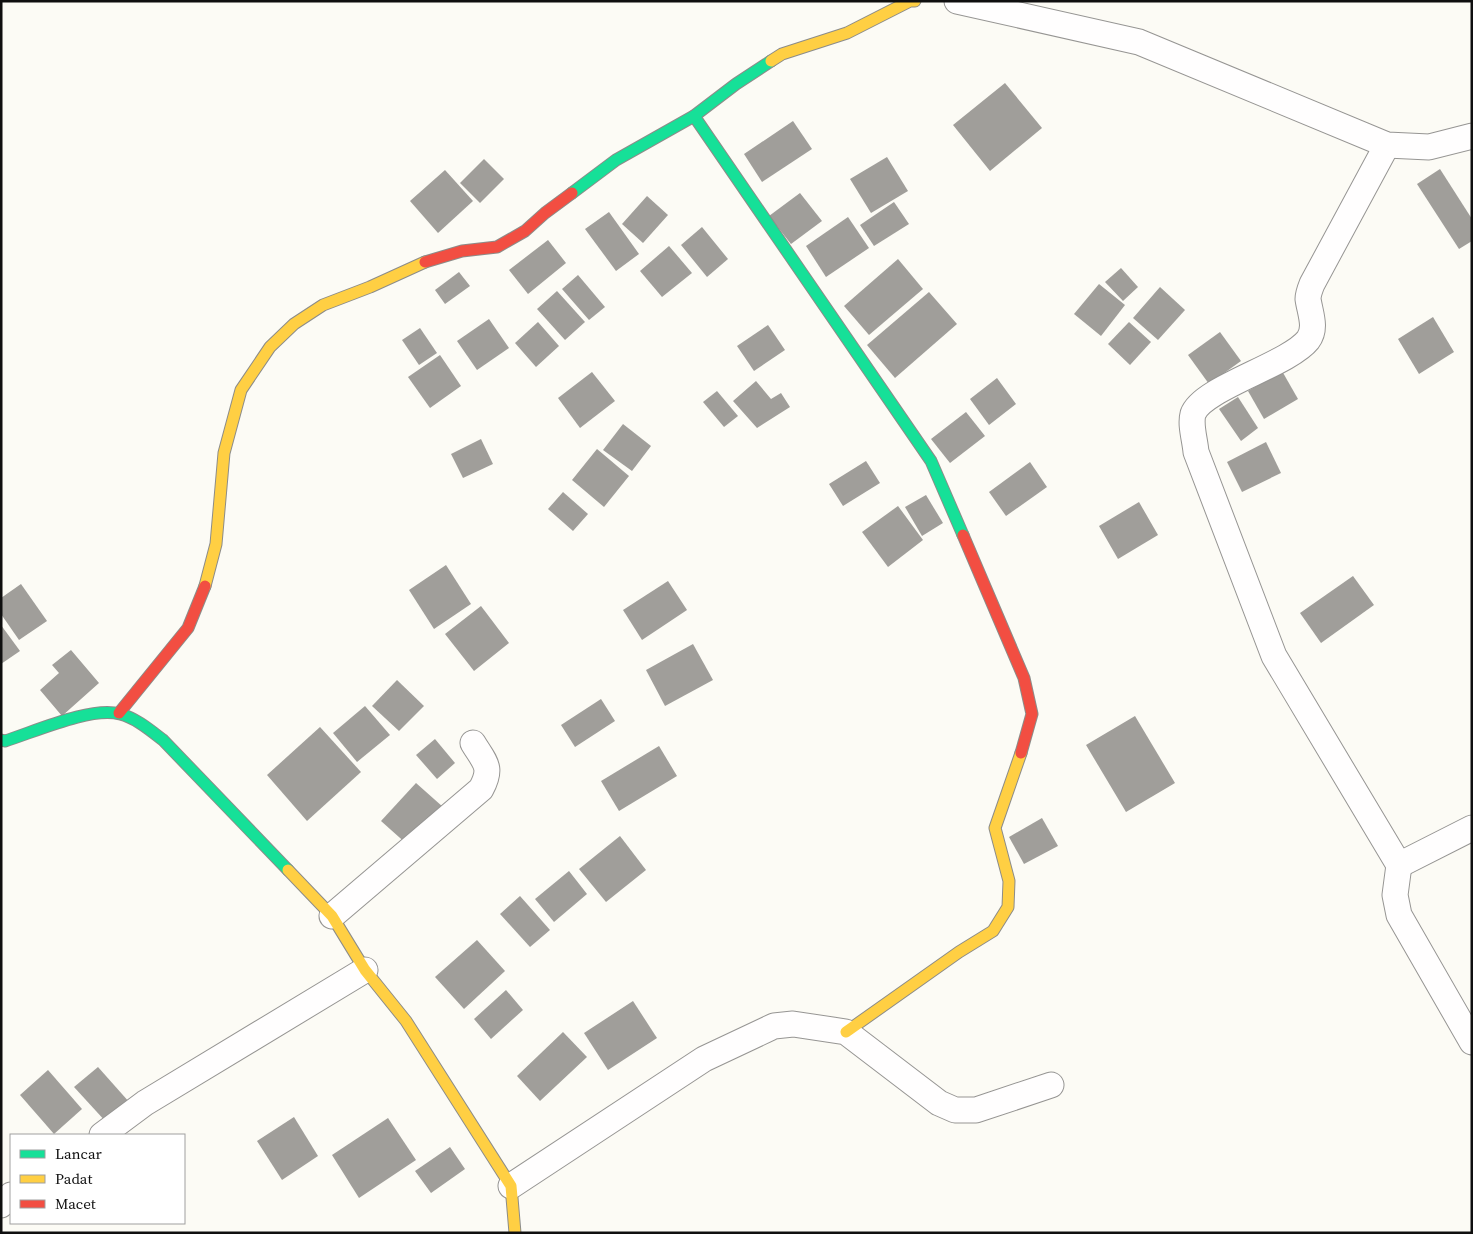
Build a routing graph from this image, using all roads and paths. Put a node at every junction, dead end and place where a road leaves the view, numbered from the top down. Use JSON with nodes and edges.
{"nodes":[{"id":1,"x":915,"y":1,"type":"edge"},
{"id":2,"x":957,"y":1,"type":"edge"},
{"id":3,"x":694,"y":116,"type":"junction"},
{"id":4,"x":1472,"y":136,"type":"edge"},
{"id":5,"x":1387,"y":145,"type":"junction"},
{"id":6,"x":119,"y":713,"type":"junction"},
{"id":7,"x":473,"y":743,"type":"dead end"},
{"id":8,"x":3,"y":745,"type":"edge"},
{"id":9,"x":1472,"y":828,"type":"edge"},
{"id":10,"x":1399,"y":865,"type":"junction"},
{"id":11,"x":332,"y":916,"type":"junction"},
{"id":12,"x":365,"y":970,"type":"junction"},
{"id":13,"x":846,"y":1032,"type":"junction"},
{"id":14,"x":1472,"y":1042,"type":"edge"},
{"id":15,"x":1051,"y":1086,"type":"dead end"},
{"id":16,"x":103,"y":1134,"type":"edge"},
{"id":17,"x":510,"y":1186,"type":"junction"},
{"id":18,"x":10,"y":1196,"type":"edge"},
{"id":19,"x":1,"y":1205,"type":"edge"},
{"id":20,"x":515,"y":1233,"type":"edge"}],
"edges":[{"from":1,"to":3,"type":"street"},
{"from":2,"to":5,"type":"street"},
{"from":3,"to":6,"type":"street"},
{"from":3,"to":13,"type":"street"},
{"from":4,"to":5,"type":"street"},
{"from":5,"to":10,"type":"street"},
{"from":6,"to":8,"type":"street"},
{"from":6,"to":11,"type":"street"},
{"from":7,"to":11,"type":"street"},
{"from":9,"to":10,"type":"street"},
{"from":10,"to":14,"type":"street"},
{"from":11,"to":12,"type":"street"},
{"from":12,"to":16,"type":"street"},
{"from":12,"to":17,"type":"street"},
{"from":13,"to":15,"type":"street"},
{"from":13,"to":17,"type":"street"},
{"from":17,"to":20,"type":"street"},
{"from":18,"to":19,"type":"street"}]}
